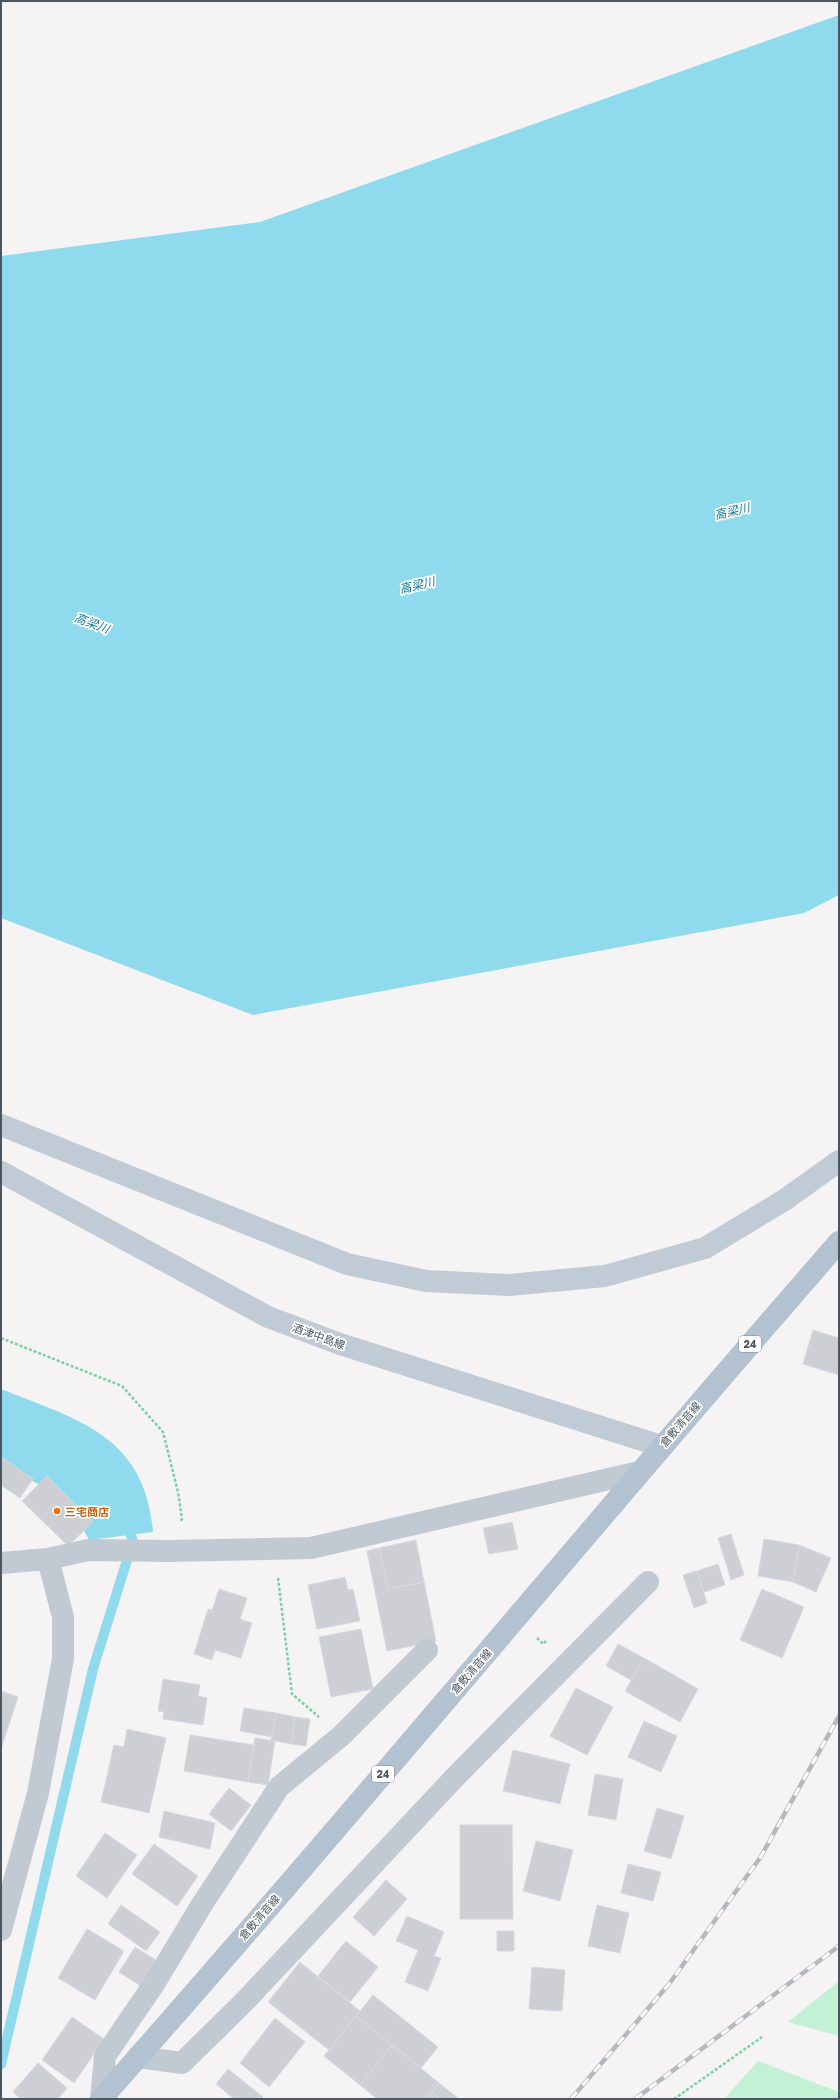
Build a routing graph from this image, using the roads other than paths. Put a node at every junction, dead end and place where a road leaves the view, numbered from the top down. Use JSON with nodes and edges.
{"nodes":[{"id":1,"x":1,"y":1124,"type":"edge"},
{"id":2,"x":839,"y":1160,"type":"edge"},
{"id":3,"x":1,"y":1172,"type":"edge"},
{"id":4,"x":839,"y":1242,"type":"edge"},
{"id":5,"x":661,"y":1446,"type":"junction"},
{"id":6,"x":639,"y":1472,"type":"junction"},
{"id":7,"x":48,"y":1560,"type":"junction"},
{"id":8,"x":1,"y":1564,"type":"edge"},
{"id":9,"x":648,"y":1582,"type":"dead end"},
{"id":10,"x":428,"y":1650,"type":"dead end"},
{"id":11,"x":1,"y":1930,"type":"edge"},
{"id":12,"x":138,"y":2056,"type":"junction"},
{"id":13,"x":101,"y":2099,"type":"edge"}],
"edges":[{"from":1,"to":2,"type":"main road"},
{"from":3,"to":5,"type":"main road","name":"酒津中島線"},
{"from":4,"to":5,"type":"main road","name":"倉敷清音線","number":"24"},
{"from":5,"to":6,"type":"main road","name":"倉敷清音線","number":"24"},
{"from":6,"to":7,"type":"street"},
{"from":6,"to":12,"type":"main road","name":"倉敷清音線","number":"24"},
{"from":7,"to":8,"type":"street"},
{"from":7,"to":11,"type":"street"},
{"from":9,"to":12,"type":"street"},
{"from":10,"to":13,"type":"street"},
{"from":12,"to":13,"type":"main road","name":"倉敷清音線","number":"24"}]}
